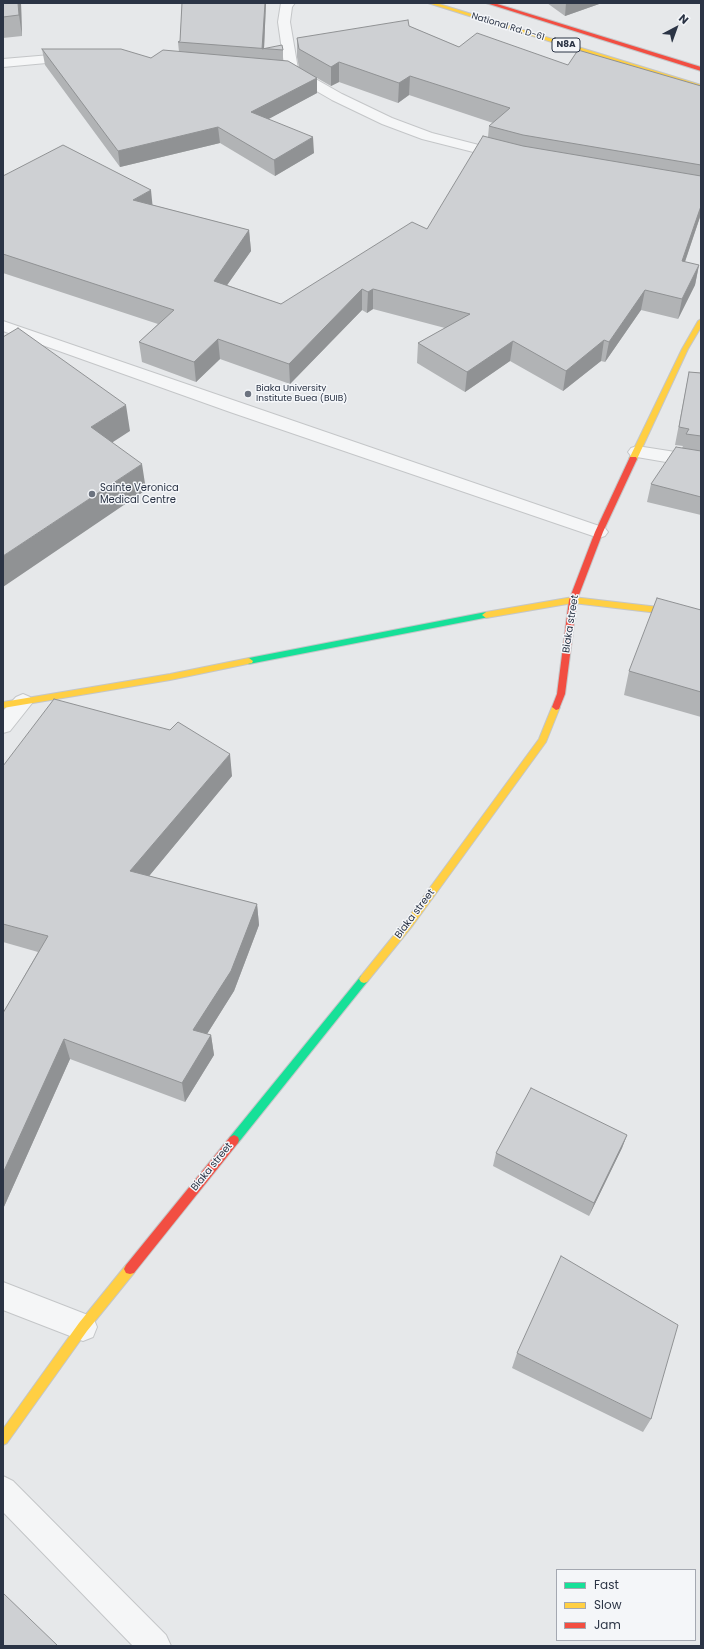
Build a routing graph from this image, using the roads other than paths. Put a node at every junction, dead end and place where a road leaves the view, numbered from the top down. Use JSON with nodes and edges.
{"nodes":[{"id":1,"x":289,"y":3,"type":"edge"},
{"id":2,"x":431,"y":3,"type":"edge"},
{"id":3,"x":489,"y":3,"type":"edge"},
{"id":4,"x":90,"y":57,"type":"edge"},
{"id":5,"x":3,"y":63,"type":"edge"},
{"id":6,"x":701,"y":69,"type":"edge"},
{"id":7,"x":276,"y":70,"type":"edge"},
{"id":8,"x":292,"y":71,"type":"junction"},
{"id":9,"x":701,"y":87,"type":"edge"},
{"id":10,"x":522,"y":160,"type":"edge"},
{"id":11,"x":701,"y":321,"type":"edge"},
{"id":12,"x":3,"y":326,"type":"edge"},
{"id":13,"x":637,"y":452,"type":"junction"},
{"id":14,"x":701,"y":462,"type":"edge"},
{"id":15,"x":599,"y":532,"type":"junction"},
{"id":16,"x":573,"y":600,"type":"junction"},
{"id":17,"x":701,"y":615,"type":"edge"},
{"id":18,"x":23,"y":702,"type":"junction"},
{"id":19,"x":3,"y":705,"type":"edge"},
{"id":20,"x":3,"y":725,"type":"edge"},
{"id":21,"x":3,"y":1296,"type":"edge"},
{"id":22,"x":83,"y":1327,"type":"junction"},
{"id":23,"x":3,"y":1439,"type":"edge"},
{"id":24,"x":3,"y":1491,"type":"edge"},
{"id":25,"x":155,"y":1646,"type":"edge"}],
"edges":[{"from":1,"to":8,"type":"street"},
{"from":2,"to":9,"type":"main road","name":"National Rd. D-61","number":"N8A"},
{"from":3,"to":6,"type":"main road","name":"National Rd. D-61","number":"N8A"},
{"from":4,"to":5,"type":"street"},
{"from":7,"to":8,"type":"street"},
{"from":8,"to":10,"type":"street"},
{"from":11,"to":13,"type":"main road","name":"Biaka street"},
{"from":12,"to":15,"type":"lane"},
{"from":13,"to":14,"type":"street"},
{"from":13,"to":15,"type":"main road","name":"Biaka street"},
{"from":15,"to":16,"type":"main road","name":"Biaka street"},
{"from":16,"to":17,"type":"main road"},
{"from":16,"to":18,"type":"main road"},
{"from":16,"to":22,"type":"main road","name":"Biaka street"},
{"from":18,"to":19,"type":"main road"},
{"from":18,"to":20,"type":"street"},
{"from":21,"to":22,"type":"street"},
{"from":22,"to":23,"type":"main road","name":"Biaka street"},
{"from":24,"to":25,"type":"street"}]}
